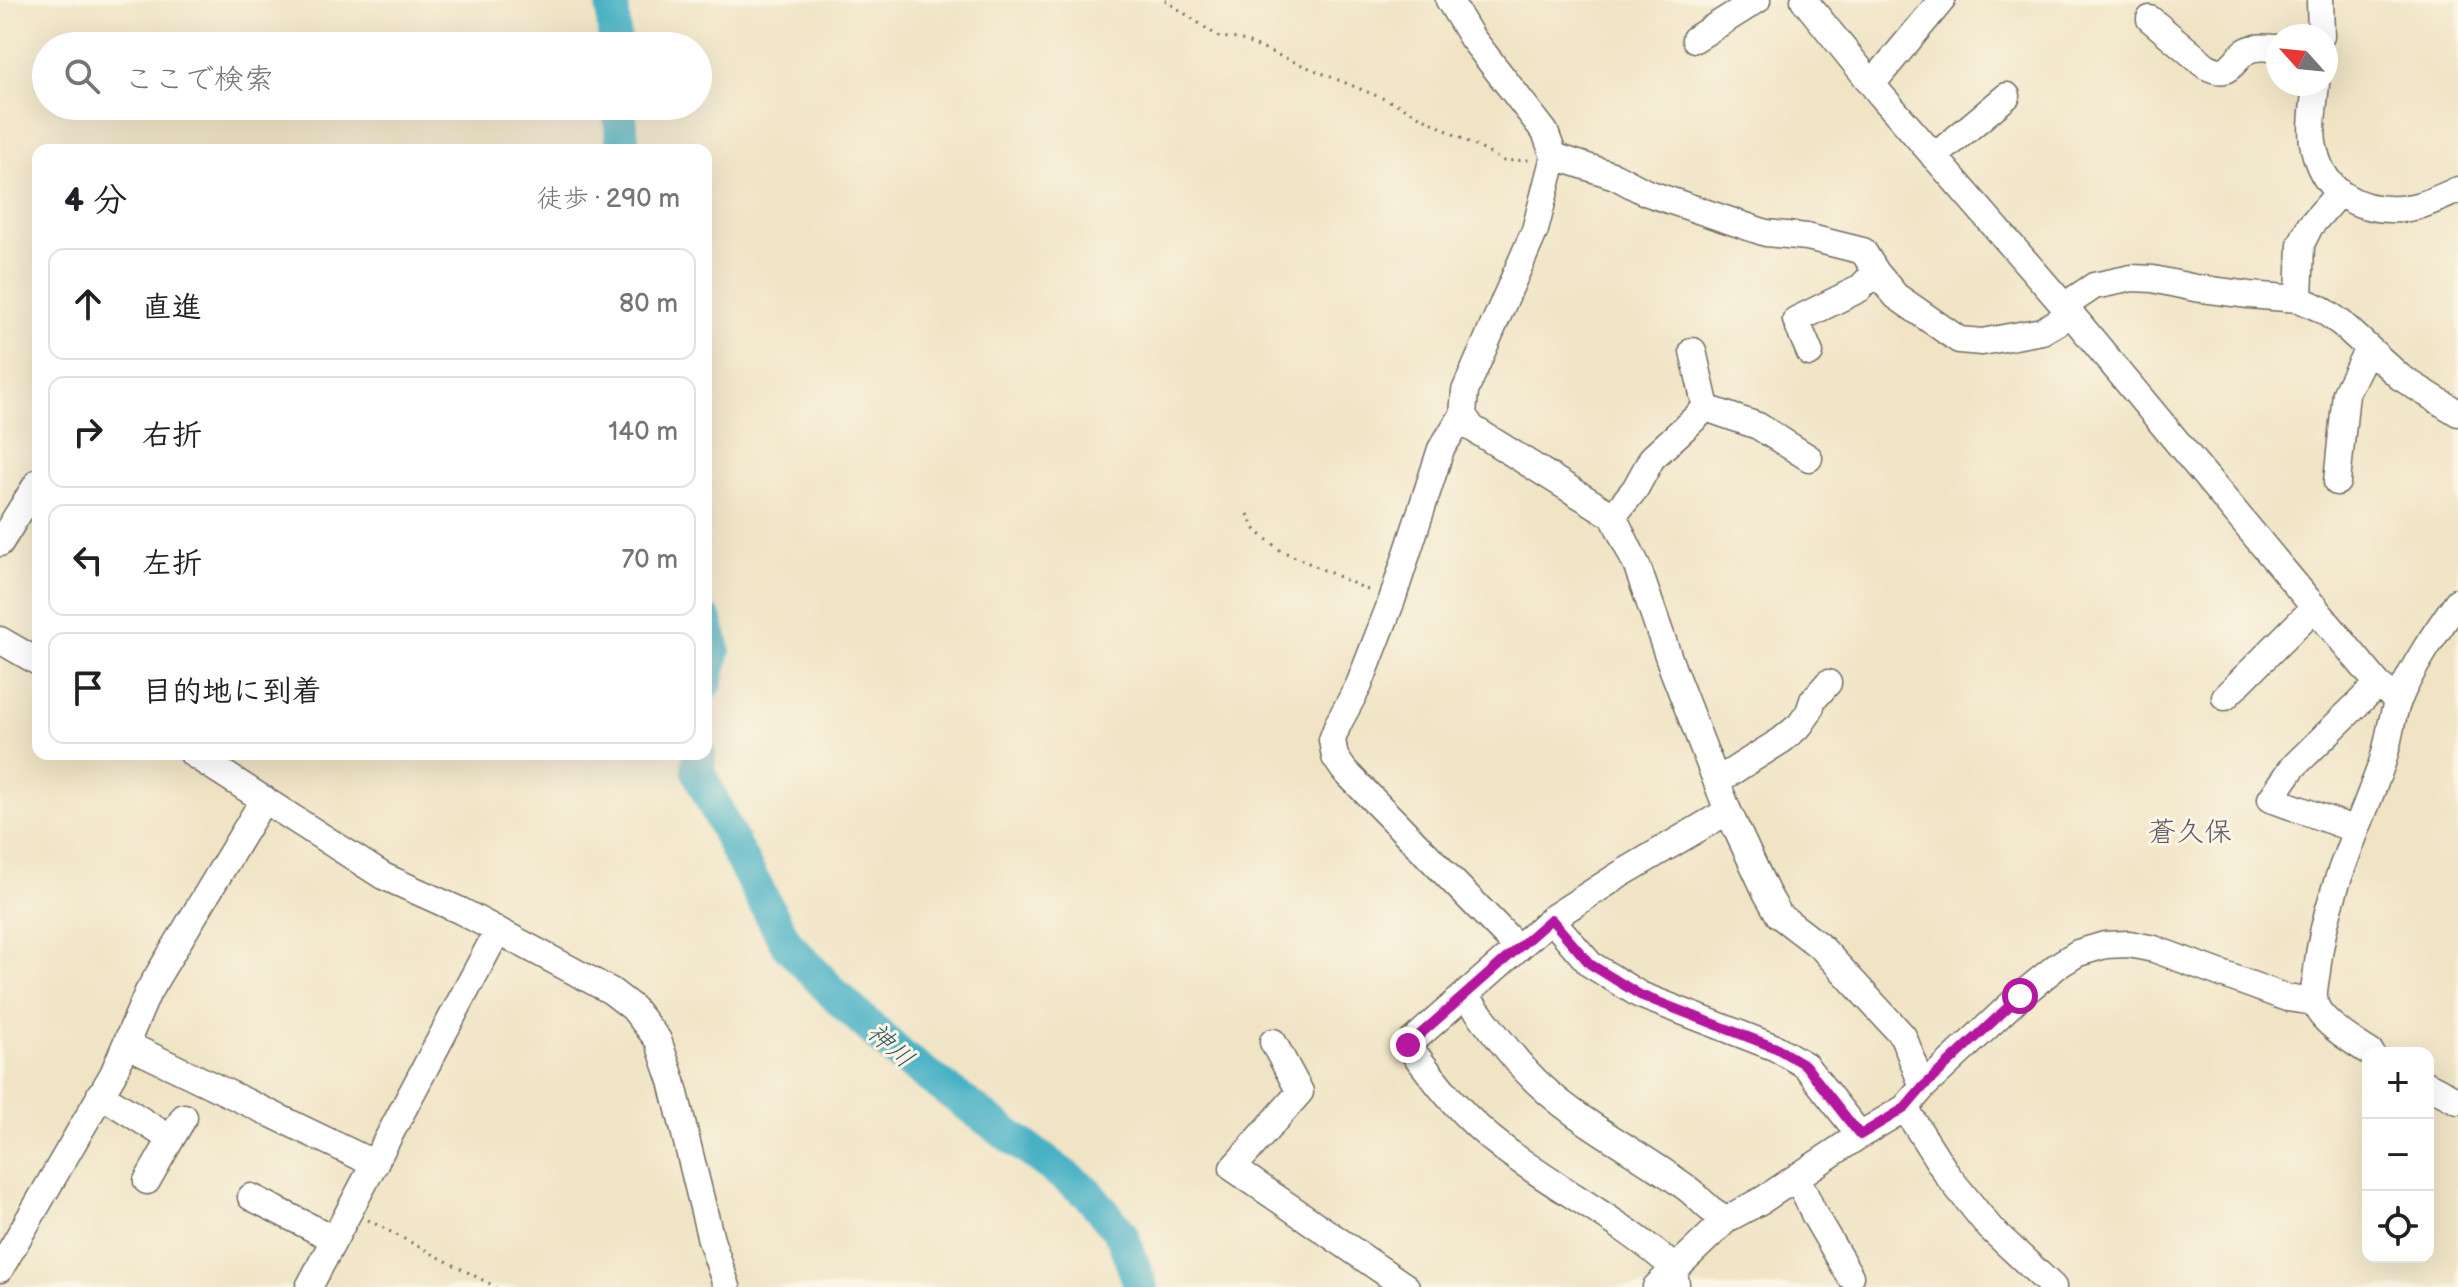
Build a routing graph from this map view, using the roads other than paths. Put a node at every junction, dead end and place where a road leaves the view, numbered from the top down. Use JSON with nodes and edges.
{"nodes":[{"id":1,"x":1449,"y":0,"type":"edge"},
{"id":2,"x":1757,"y":0,"type":"edge"},
{"id":3,"x":1804,"y":0,"type":"edge"},
{"id":4,"x":1942,"y":0,"type":"edge"},
{"id":5,"x":2320,"y":0,"type":"edge"},
{"id":6,"x":2150,"y":19,"type":"dead end"},
{"id":7,"x":2321,"y":24,"type":"edge"},
{"id":8,"x":1695,"y":39,"type":"dead end"},
{"id":9,"x":2266,"y":48,"type":"edge"},
{"id":10,"x":1872,"y":84,"type":"junction"},
{"id":11,"x":2007,"y":96,"type":"dead end"},
{"id":12,"x":2316,"y":96,"type":"edge"},
{"id":13,"x":1554,"y":156,"type":"junction"},
{"id":14,"x":1934,"y":157,"type":"junction"},
{"id":15,"x":2458,"y":190,"type":"edge"},
{"id":16,"x":2338,"y":194,"type":"junction"},
{"id":17,"x":1876,"y":272,"type":"junction"},
{"id":18,"x":2299,"y":299,"type":"junction"},
{"id":19,"x":2068,"y":310,"type":"junction"},
{"id":20,"x":2368,"y":348,"type":"junction"},
{"id":21,"x":1693,"y":351,"type":"dead end"},
{"id":22,"x":1810,"y":353,"type":"dead end"},
{"id":23,"x":1706,"y":408,"type":"junction"},
{"id":24,"x":2458,"y":413,"type":"edge"},
{"id":25,"x":1463,"y":415,"type":"junction"},
{"id":26,"x":1809,"y":458,"type":"dead end"},
{"id":27,"x":2337,"y":482,"type":"dead end"},
{"id":28,"x":32,"y":492,"type":"edge"},
{"id":29,"x":1613,"y":516,"type":"junction"},
{"id":30,"x":0,"y":543,"type":"edge"},
{"id":31,"x":2458,"y":601,"type":"edge"},
{"id":32,"x":2315,"y":607,"type":"junction"},
{"id":33,"x":0,"y":640,"type":"edge"},
{"id":34,"x":32,"y":659,"type":"edge"},
{"id":35,"x":1828,"y":683,"type":"dead end"},
{"id":36,"x":2388,"y":693,"type":"junction"},
{"id":37,"x":2225,"y":697,"type":"dead end"},
{"id":38,"x":202,"y":760,"type":"edge"},
{"id":39,"x":1717,"y":781,"type":"junction"},
{"id":40,"x":264,"y":799,"type":"junction"},
{"id":41,"x":1728,"y":811,"type":"junction"},
{"id":42,"x":2356,"y":830,"type":"junction"},
{"id":43,"x":1551,"y":919,"type":"junction"},
{"id":44,"x":497,"y":932,"type":"junction"},
{"id":45,"x":1518,"y":948,"type":"junction"},
{"id":46,"x":1465,"y":995,"type":"junction"},
{"id":47,"x":2314,"y":1002,"type":"junction"},
{"id":48,"x":1273,"y":1042,"type":"dead end"},
{"id":49,"x":126,"y":1044,"type":"junction"},
{"id":50,"x":2362,"y":1048,"type":"edge"},
{"id":51,"x":1923,"y":1087,"type":"junction"},
{"id":52,"x":2434,"y":1088,"type":"edge"},
{"id":53,"x":100,"y":1094,"type":"junction"},
{"id":54,"x":2458,"y":1101,"type":"edge"},
{"id":55,"x":1905,"y":1108,"type":"junction"},
{"id":56,"x":1860,"y":1135,"type":"junction"},
{"id":57,"x":375,"y":1164,"type":"junction"},
{"id":58,"x":1797,"y":1177,"type":"junction"},
{"id":59,"x":147,"y":1181,"type":"dead end"},
{"id":60,"x":251,"y":1197,"type":"dead end"},
{"id":61,"x":1727,"y":1219,"type":"junction"},
{"id":62,"x":334,"y":1239,"type":"junction"},
{"id":63,"x":0,"y":1269,"type":"edge"},
{"id":64,"x":1850,"y":1276,"type":"dead end"},
{"id":65,"x":1669,"y":1281,"type":"edge"},
{"id":66,"x":309,"y":1287,"type":"edge"},
{"id":67,"x":727,"y":1287,"type":"edge"},
{"id":68,"x":1406,"y":1287,"type":"edge"},
{"id":69,"x":2053,"y":1287,"type":"edge"}],
"edges":[{"from":1,"to":13,"type":"street"},
{"from":2,"to":8,"type":"street"},
{"from":3,"to":10,"type":"street"},
{"from":4,"to":10,"type":"street"},
{"from":5,"to":7,"type":"street"},
{"from":6,"to":9,"type":"street"},
{"from":10,"to":14,"type":"street"},
{"from":11,"to":14,"type":"street"},
{"from":12,"to":16,"type":"street"},
{"from":13,"to":17,"type":"street"},
{"from":13,"to":25,"type":"street"},
{"from":14,"to":19,"type":"street"},
{"from":15,"to":16,"type":"street"},
{"from":16,"to":18,"type":"street"},
{"from":17,"to":19,"type":"street"},
{"from":17,"to":22,"type":"street"},
{"from":18,"to":19,"type":"street"},
{"from":18,"to":20,"type":"street"},
{"from":19,"to":32,"type":"street"},
{"from":20,"to":24,"type":"street"},
{"from":20,"to":27,"type":"street"},
{"from":21,"to":23,"type":"street"},
{"from":23,"to":26,"type":"street"},
{"from":23,"to":29,"type":"street"},
{"from":25,"to":29,"type":"street"},
{"from":25,"to":45,"type":"street"},
{"from":28,"to":30,"type":"street"},
{"from":29,"to":39,"type":"street"},
{"from":31,"to":36,"type":"street"},
{"from":32,"to":36,"type":"street"},
{"from":32,"to":37,"type":"street"},
{"from":33,"to":34,"type":"street"},
{"from":35,"to":39,"type":"street"},
{"from":36,"to":42,"type":"street"},
{"from":36,"to":42,"type":"street"},
{"from":38,"to":40,"type":"street"},
{"from":39,"to":41,"type":"street"},
{"from":40,"to":44,"type":"street"},
{"from":40,"to":49,"type":"street"},
{"from":41,"to":43,"type":"street"},
{"from":41,"to":51,"type":"street"},
{"from":42,"to":47,"type":"street"},
{"from":43,"to":45,"type":"street"},
{"from":43,"to":56,"type":"street"},
{"from":44,"to":57,"type":"street"},
{"from":44,"to":67,"type":"street"},
{"from":45,"to":46,"type":"street"},
{"from":46,"to":61,"type":"street"},
{"from":46,"to":65,"type":"street"},
{"from":47,"to":50,"type":"street"},
{"from":47,"to":51,"type":"street"},
{"from":48,"to":68,"type":"street"},
{"from":49,"to":53,"type":"street"},
{"from":49,"to":57,"type":"street"},
{"from":51,"to":55,"type":"street"},
{"from":52,"to":54,"type":"street"},
{"from":53,"to":59,"type":"street"},
{"from":53,"to":63,"type":"street"},
{"from":55,"to":56,"type":"street"},
{"from":55,"to":69,"type":"street"},
{"from":56,"to":58,"type":"street"},
{"from":57,"to":62,"type":"street"},
{"from":58,"to":61,"type":"street"},
{"from":58,"to":64,"type":"street"},
{"from":60,"to":62,"type":"street"},
{"from":61,"to":65,"type":"street"},
{"from":62,"to":66,"type":"street"}]}
